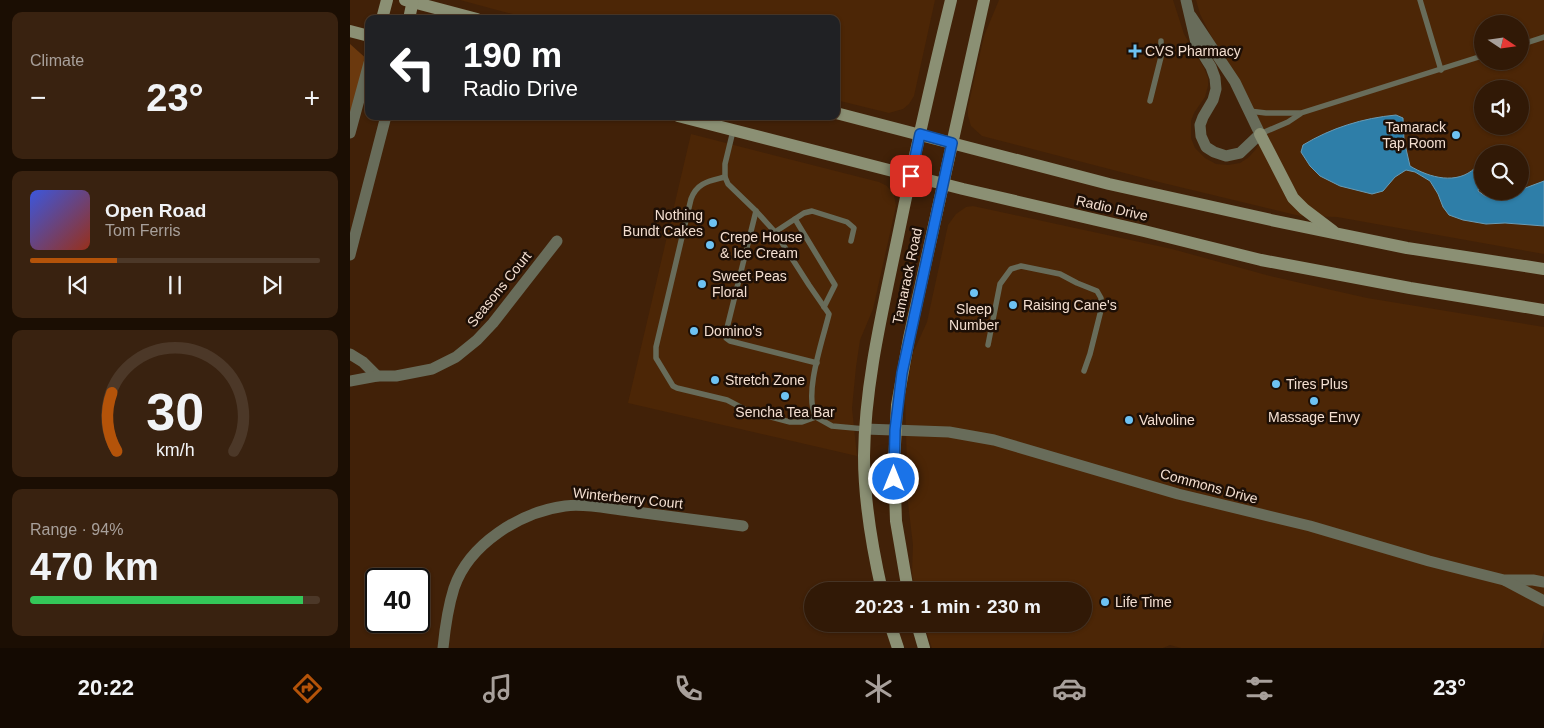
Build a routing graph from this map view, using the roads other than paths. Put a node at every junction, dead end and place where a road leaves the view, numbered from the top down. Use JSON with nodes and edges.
{"nodes":[{"id":1,"x":388,"y":0,"type":"edge"},
{"id":2,"x":951,"y":0,"type":"edge"},
{"id":3,"x":984,"y":0,"type":"edge"},
{"id":4,"x":1186,"y":0,"type":"edge"},
{"id":5,"x":1420,"y":0,"type":"edge"},
{"id":6,"x":410,"y":1,"type":"edge"},
{"id":7,"x":383,"y":15,"type":"edge"},
{"id":8,"x":409,"y":15,"type":"edge"},
{"id":9,"x":462,"y":15,"type":"edge"},
{"id":10,"x":1191,"y":16,"type":"junction"},
{"id":11,"x":350,"y":31,"type":"edge"},
{"id":12,"x":365,"y":35,"type":"edge"},
{"id":13,"x":1544,"y":37,"type":"edge"},
{"id":14,"x":1161,"y":41,"type":"dead end"},
{"id":15,"x":1529,"y":41,"type":"edge"},
{"id":16,"x":1474,"y":59,"type":"edge"},
{"id":17,"x":1441,"y":70,"type":"junction"},
{"id":18,"x":365,"y":77,"type":"edge"},
{"id":19,"x":1150,"y":101,"type":"dead end"},
{"id":20,"x":1249,"y":111,"type":"junction"},
{"id":21,"x":1300,"y":113,"type":"junction"},
{"id":22,"x":840,"y":114,"type":"edge"},
{"id":23,"x":385,"y":120,"type":"edge"},
{"id":24,"x":693,"y":120,"type":"edge"},
{"id":25,"x":733,"y":131,"type":"junction"},
{"id":26,"x":350,"y":133,"type":"edge"},
{"id":27,"x":920,"y":134,"type":"junction"},
{"id":28,"x":1260,"y":134,"type":"junction"},
{"id":29,"x":952,"y":143,"type":"junction"},
{"id":30,"x":911,"y":176,"type":"junction"},
{"id":31,"x":726,"y":177,"type":"junction"},
{"id":32,"x":942,"y":184,"type":"junction"},
{"id":33,"x":756,"y":211,"type":"junction"},
{"id":34,"x":795,"y":219,"type":"junction"},
{"id":35,"x":775,"y":232,"type":"junction"},
{"id":36,"x":1337,"y":234,"type":"junction"},
{"id":37,"x":557,"y":241,"type":"dead end"},
{"id":38,"x":851,"y":241,"type":"dead end"},
{"id":39,"x":350,"y":255,"type":"edge"},
{"id":40,"x":1544,"y":269,"type":"edge"},
{"id":41,"x":824,"y":307,"type":"junction"},
{"id":42,"x":1544,"y":310,"type":"edge"},
{"id":43,"x":988,"y":345,"type":"dead end"},
{"id":44,"x":350,"y":354,"type":"edge"},
{"id":45,"x":817,"y":362,"type":"junction"},
{"id":46,"x":1084,"y":371,"type":"dead end"},
{"id":47,"x":377,"y":376,"type":"junction"},
{"id":48,"x":350,"y":381,"type":"edge"},
{"id":49,"x":816,"y":417,"type":"junction"},
{"id":50,"x":865,"y":429,"type":"junction"},
{"id":51,"x":895,"y":430,"type":"junction"},
{"id":52,"x":743,"y":526,"type":"dead end"},
{"id":53,"x":1504,"y":580,"type":"junction"},
{"id":54,"x":880,"y":582,"type":"edge"},
{"id":55,"x":906,"y":582,"type":"edge"},
{"id":56,"x":1544,"y":582,"type":"edge"},
{"id":57,"x":1544,"y":601,"type":"edge"},
{"id":58,"x":893,"y":632,"type":"edge"},
{"id":59,"x":919,"y":632,"type":"edge"},
{"id":60,"x":444,"y":648,"type":"edge"},
{"id":61,"x":898,"y":648,"type":"edge"},
{"id":62,"x":924,"y":648,"type":"edge"}],
"edges":[{"from":1,"to":7,"type":"main road"},
{"from":2,"to":27,"type":"main road","name":"Tamarack Road"},
{"from":3,"to":29,"type":"main road","name":"Tamarack Road"},
{"from":4,"to":10,"type":"street"},
{"from":5,"to":17,"type":"lane"},
{"from":6,"to":8,"type":"main road"},
{"from":6,"to":9,"type":"main road"},
{"from":10,"to":20,"type":"street"},
{"from":10,"to":28,"type":"street"},
{"from":11,"to":12,"type":"main road"},
{"from":13,"to":15,"type":"lane"},
{"from":14,"to":19,"type":"lane"},
{"from":16,"to":17,"type":"lane"},
{"from":17,"to":21,"type":"lane"},
{"from":18,"to":26,"type":"street"},
{"from":20,"to":21,"type":"lane"},
{"from":20,"to":28,"type":"street"},
{"from":21,"to":28,"type":"lane"},
{"from":22,"to":27,"type":"main road","name":"Radio Drive"},
{"from":23,"to":39,"type":"street"},
{"from":24,"to":25,"type":"main road","name":"Radio Drive"},
{"from":25,"to":30,"type":"main road","name":"Radio Drive"},
{"from":25,"to":31,"type":"lane"},
{"from":27,"to":29,"type":"main road","name":"Radio Drive"},
{"from":27,"to":30,"type":"main road","name":"Tamarack Road"},
{"from":28,"to":36,"type":"main road"},
{"from":29,"to":32,"type":"main road","name":"Tamarack Road"},
{"from":29,"to":36,"type":"main road","name":"Radio Drive"},
{"from":30,"to":32,"type":"main road","name":"Radio Drive"},
{"from":30,"to":50,"type":"main road","name":"Tamarack Road"},
{"from":31,"to":33,"type":"lane"},
{"from":31,"to":49,"type":"lane"},
{"from":32,"to":42,"type":"main road","name":"Radio Drive"},
{"from":32,"to":51,"type":"main road","name":"Tamarack Road"},
{"from":33,"to":35,"type":"lane"},
{"from":33,"to":45,"type":"lane"},
{"from":34,"to":35,"type":"lane"},
{"from":34,"to":38,"type":"lane"},
{"from":34,"to":41,"type":"lane"},
{"from":35,"to":41,"type":"lane"},
{"from":36,"to":40,"type":"main road","name":"Radio Drive"},
{"from":37,"to":47,"type":"street","name":"Seasons Court"},
{"from":41,"to":45,"type":"lane"},
{"from":43,"to":46,"type":"lane"},
{"from":44,"to":47,"type":"street"},
{"from":45,"to":49,"type":"lane"},
{"from":47,"to":48,"type":"street","name":"Seasons Court"},
{"from":49,"to":50,"type":"lane"},
{"from":50,"to":51,"type":"street","name":"Commons Drive"},
{"from":50,"to":54,"type":"main road","name":"Tamarack Road"},
{"from":51,"to":53,"type":"street","name":"Commons Drive"},
{"from":51,"to":55,"type":"main road","name":"Tamarack Road"},
{"from":52,"to":60,"type":"street","name":"Winterberry Court"},
{"from":53,"to":56,"type":"street","name":"Commons Drive"},
{"from":53,"to":57,"type":"street"},
{"from":58,"to":61,"type":"main road"},
{"from":59,"to":62,"type":"main road"}]}
